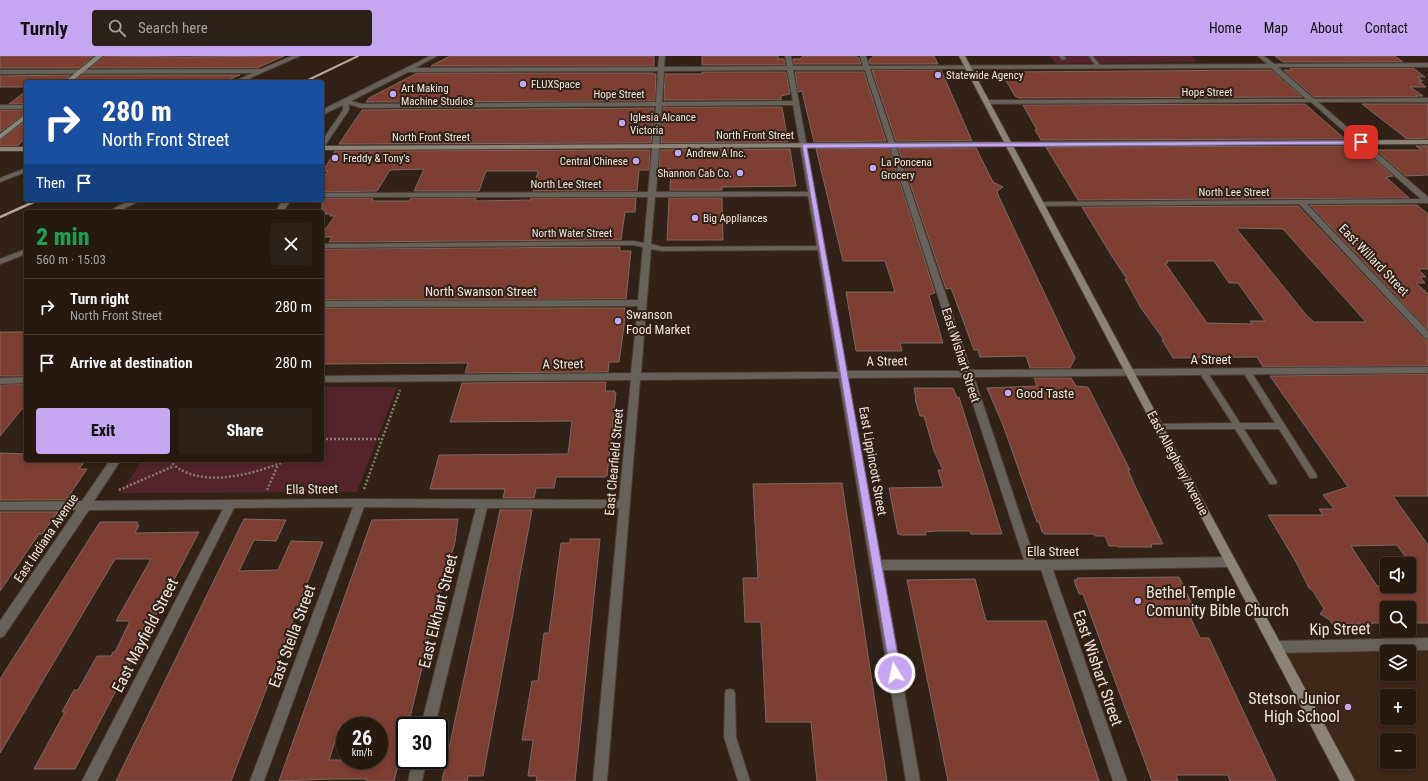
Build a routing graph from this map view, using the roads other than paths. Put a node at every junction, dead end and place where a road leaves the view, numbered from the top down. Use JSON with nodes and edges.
{"nodes":[{"id":1,"x":100,"y":56,"type":"edge"},
{"id":2,"x":297,"y":56,"type":"edge"},
{"id":3,"x":434,"y":56,"type":"edge"},
{"id":4,"x":662,"y":56,"type":"edge"},
{"id":5,"x":788,"y":56,"type":"edge"},
{"id":6,"x":863,"y":56,"type":"edge"},
{"id":7,"x":962,"y":56,"type":"edge"},
{"id":8,"x":1091,"y":56,"type":"edge"},
{"id":9,"x":1261,"y":56,"type":"edge"},
{"id":10,"x":1272,"y":65,"type":"junction"},
{"id":11,"x":1428,"y":65,"type":"edge"},
{"id":12,"x":1099,"y":66,"type":"junction"},
{"id":13,"x":967,"y":67,"type":"junction"},
{"id":14,"x":661,"y":68,"type":"junction"},
{"id":15,"x":791,"y":68,"type":"junction"},
{"id":16,"x":866,"y":68,"type":"junction"},
{"id":17,"x":409,"y":70,"type":"junction"},
{"id":18,"x":263,"y":71,"type":"junction"},
{"id":19,"x":0,"y":72,"type":"edge"},
{"id":20,"x":80,"y":72,"type":"junction"},
{"id":21,"x":70,"y":80,"type":"edge"},
{"id":22,"x":241,"y":80,"type":"edge"},
{"id":23,"x":1428,"y":100,"type":"edge"},
{"id":24,"x":346,"y":101,"type":"junction"},
{"id":25,"x":1313,"y":101,"type":"junction"},
{"id":26,"x":986,"y":102,"type":"junction"},
{"id":27,"x":796,"y":103,"type":"junction"},
{"id":28,"x":659,"y":104,"type":"junction"},
{"id":29,"x":0,"y":107,"type":"edge"},
{"id":30,"x":24,"y":107,"type":"edge"},
{"id":31,"x":324,"y":112,"type":"edge"},
{"id":32,"x":24,"y":118,"type":"edge"},
{"id":33,"x":0,"y":137,"type":"edge"},
{"id":34,"x":1361,"y":142,"type":"junction"},
{"id":35,"x":1428,"y":142,"type":"edge"},
{"id":36,"x":324,"y":144,"type":"edge"},
{"id":37,"x":893,"y":145,"type":"junction"},
{"id":38,"x":1009,"y":145,"type":"junction"},
{"id":39,"x":656,"y":146,"type":"junction"},
{"id":40,"x":804,"y":146,"type":"junction"},
{"id":41,"x":324,"y":147,"type":"edge"},
{"id":42,"x":0,"y":149,"type":"edge"},
{"id":43,"x":24,"y":149,"type":"edge"},
{"id":44,"x":24,"y":171,"type":"edge"},
{"id":45,"x":0,"y":180,"type":"edge"},
{"id":46,"x":811,"y":194,"type":"junction"},
{"id":47,"x":324,"y":195,"type":"edge"},
{"id":48,"x":651,"y":195,"type":"junction"},
{"id":49,"x":1428,"y":201,"type":"edge"},
{"id":50,"x":133,"y":202,"type":"edge"},
{"id":51,"x":1301,"y":202,"type":"junction"},
{"id":52,"x":1040,"y":204,"type":"junction"},
{"id":53,"x":115,"y":210,"type":"edge"},
{"id":54,"x":647,"y":245,"type":"junction"},
{"id":55,"x":324,"y":246,"type":"edge"},
{"id":56,"x":821,"y":248,"type":"junction"},
{"id":57,"x":24,"y":252,"type":"edge"},
{"id":58,"x":0,"y":262,"type":"edge"},
{"id":59,"x":641,"y":303,"type":"junction"},
{"id":60,"x":324,"y":304,"type":"edge"},
{"id":61,"x":1428,"y":336,"type":"edge"},
{"id":62,"x":1428,"y":370,"type":"edge"},
{"id":63,"x":1203,"y":372,"type":"junction"},
{"id":64,"x":1247,"y":372,"type":"junction"},
{"id":65,"x":966,"y":373,"type":"junction"},
{"id":66,"x":1130,"y":373,"type":"junction"},
{"id":67,"x":844,"y":374,"type":"junction"},
{"id":68,"x":636,"y":376,"type":"junction"},
{"id":69,"x":324,"y":379,"type":"edge"},
{"id":70,"x":24,"y":380,"type":"edge"},
{"id":71,"x":0,"y":381,"type":"edge"},
{"id":72,"x":1238,"y":426,"type":"junction"},
{"id":73,"x":1281,"y":426,"type":"junction"},
{"id":74,"x":1158,"y":427,"type":"junction"},
{"id":75,"x":115,"y":462,"type":"edge"},
{"id":76,"x":1313,"y":476,"type":"dead end"},
{"id":77,"x":1273,"y":482,"type":"dead end"},
{"id":78,"x":360,"y":503,"type":"junction"},
{"id":79,"x":231,"y":504,"type":"junction"},
{"id":80,"x":482,"y":504,"type":"junction"},
{"id":81,"x":625,"y":504,"type":"junction"},
{"id":82,"x":86,"y":505,"type":"junction"},
{"id":83,"x":0,"y":506,"type":"edge"},
{"id":84,"x":1230,"y":562,"type":"junction"},
{"id":85,"x":1031,"y":564,"type":"junction"},
{"id":86,"x":1045,"y":565,"type":"junction"},
{"id":87,"x":876,"y":566,"type":"junction"},
{"id":88,"x":0,"y":632,"type":"edge"},
{"id":89,"x":1428,"y":644,"type":"edge"},
{"id":90,"x":1276,"y":647,"type":"junction"},
{"id":91,"x":730,"y":694,"type":"dead end"},
{"id":92,"x":430,"y":717,"type":"edge"},
{"id":93,"x":418,"y":769,"type":"edge"},
{"id":94,"x":89,"y":781,"type":"edge"},
{"id":95,"x":257,"y":781,"type":"edge"},
{"id":96,"x":415,"y":781,"type":"edge"},
{"id":97,"x":600,"y":781,"type":"edge"},
{"id":98,"x":744,"y":781,"type":"edge"},
{"id":99,"x":913,"y":781,"type":"edge"},
{"id":100,"x":1120,"y":781,"type":"edge"},
{"id":101,"x":1348,"y":781,"type":"edge"}],
"edges":[{"from":1,"to":20,"type":"street"},
{"from":2,"to":18,"type":"street"},
{"from":3,"to":17,"type":"street"},
{"from":4,"to":14,"type":"street","name":"East Clearfield Street"},
{"from":5,"to":15,"type":"street","name":"East Lippincott Street"},
{"from":6,"to":16,"type":"street","name":"East Wishart Street"},
{"from":7,"to":13,"type":"street","name":"East Allegheny Avenue"},
{"from":8,"to":12,"type":"lane"},
{"from":9,"to":10,"type":"street"},
{"from":10,"to":11,"type":"street"},
{"from":10,"to":12,"type":"street"},
{"from":10,"to":25,"type":"street"},
{"from":12,"to":13,"type":"street"},
{"from":13,"to":16,"type":"street"},
{"from":13,"to":26,"type":"street","name":"East Allegheny Avenue"},
{"from":14,"to":15,"type":"street"},
{"from":14,"to":17,"type":"street"},
{"from":14,"to":28,"type":"street","name":"East Clearfield Street"},
{"from":15,"to":16,"type":"street"},
{"from":15,"to":27,"type":"street","name":"East Lippincott Street"},
{"from":16,"to":37,"type":"street","name":"East Wishart Street"},
{"from":17,"to":24,"type":"street"},
{"from":18,"to":20,"type":"street"},
{"from":18,"to":22,"type":"street"},
{"from":19,"to":20,"type":"street"},
{"from":20,"to":21,"type":"street"},
{"from":23,"to":25,"type":"street","name":"Hope Street"},
{"from":24,"to":28,"type":"street","name":"Hope Street"},
{"from":24,"to":31,"type":"street"},
{"from":24,"to":36,"type":"street"},
{"from":25,"to":26,"type":"street","name":"Hope Street"},
{"from":25,"to":34,"type":"street"},
{"from":26,"to":38,"type":"street","name":"East Allegheny Avenue"},
{"from":27,"to":28,"type":"street","name":"Hope Street"},
{"from":27,"to":40,"type":"street","name":"East Lippincott Street"},
{"from":28,"to":39,"type":"street","name":"East Clearfield Street"},
{"from":29,"to":30,"type":"street"},
{"from":32,"to":33,"type":"street"},
{"from":34,"to":35,"type":"street","name":"North Front Street"},
{"from":34,"to":38,"type":"street","name":"North Front Street"},
{"from":34,"to":49,"type":"street"},
{"from":37,"to":38,"type":"street","name":"North Front Street"},
{"from":37,"to":40,"type":"street","name":"North Front Street"},
{"from":37,"to":65,"type":"street","name":"East Wishart Street"},
{"from":38,"to":52,"type":"street","name":"East Allegheny Avenue"},
{"from":39,"to":40,"type":"street","name":"North Front Street"},
{"from":39,"to":41,"type":"street","name":"North Front Street"},
{"from":39,"to":48,"type":"street","name":"East Clearfield Street"},
{"from":40,"to":46,"type":"street","name":"East Lippincott Street"},
{"from":42,"to":43,"type":"street"},
{"from":44,"to":45,"type":"street"},
{"from":46,"to":48,"type":"street","name":"North Lee Street"},
{"from":46,"to":56,"type":"street","name":"East Lippincott Street"},
{"from":47,"to":48,"type":"street","name":"North Lee Street"},
{"from":48,"to":54,"type":"street","name":"East Clearfield Street"},
{"from":49,"to":51,"type":"street","name":"North Lee Street"},
{"from":50,"to":53,"type":"street"},
{"from":51,"to":52,"type":"street","name":"North Lee Street"},
{"from":51,"to":61,"type":"street","name":"East Willard Street"},
{"from":52,"to":66,"type":"street","name":"East Allegheny Avenue"},
{"from":54,"to":55,"type":"street","name":"North Water Street"},
{"from":54,"to":56,"type":"street","name":"North Water Street"},
{"from":54,"to":59,"type":"street","name":"East Clearfield Street"},
{"from":56,"to":67,"type":"street","name":"East Lippincott Street"},
{"from":57,"to":58,"type":"street"},
{"from":59,"to":60,"type":"street","name":"North Swanson Street"},
{"from":59,"to":68,"type":"street","name":"East Clearfield Street"},
{"from":62,"to":64,"type":"street","name":"A Street"},
{"from":63,"to":64,"type":"street","name":"A Street"},
{"from":63,"to":66,"type":"street","name":"A Street"},
{"from":63,"to":72,"type":"lane"},
{"from":64,"to":73,"type":"lane"},
{"from":65,"to":66,"type":"street","name":"A Street"},
{"from":65,"to":67,"type":"street","name":"A Street"},
{"from":65,"to":85,"type":"street","name":"East Wishart Street"},
{"from":66,"to":74,"type":"street","name":"East Allegheny Avenue"},
{"from":67,"to":68,"type":"street","name":"A Street"},
{"from":67,"to":87,"type":"street","name":"East Lippincott Street"},
{"from":68,"to":69,"type":"street","name":"A Street"},
{"from":68,"to":81,"type":"street","name":"East Clearfield Street"},
{"from":70,"to":71,"type":"street"},
{"from":72,"to":73,"type":"lane"},
{"from":72,"to":74,"type":"lane"},
{"from":72,"to":77,"type":"lane"},
{"from":73,"to":76,"type":"lane"},
{"from":74,"to":84,"type":"street","name":"East Allegheny Avenue"},
{"from":75,"to":82,"type":"street","name":"East Indiana Avenue"},
{"from":78,"to":79,"type":"street","name":"Ella Street"},
{"from":78,"to":80,"type":"street","name":"Ella Street"},
{"from":78,"to":95,"type":"street","name":"East Stella Street"},
{"from":79,"to":82,"type":"street","name":"Ella Street"},
{"from":79,"to":94,"type":"street","name":"East Mayfield Street"},
{"from":80,"to":81,"type":"street","name":"Ella Street"},
{"from":80,"to":92,"type":"street","name":"East Elkhart Street"},
{"from":81,"to":97,"type":"street","name":"East Clearfield Street"},
{"from":82,"to":83,"type":"street","name":"Ella Street"},
{"from":82,"to":88,"type":"street","name":"East Indiana Avenue"},
{"from":84,"to":86,"type":"street","name":"Ella Street"},
{"from":84,"to":90,"type":"street","name":"East Allegheny Avenue"},
{"from":85,"to":86,"type":"street","name":"Ella Street"},
{"from":85,"to":87,"type":"street","name":"Ella Street"},
{"from":86,"to":100,"type":"street","name":"East Wishart Street"},
{"from":87,"to":99,"type":"street","name":"East Lippincott Street"},
{"from":89,"to":90,"type":"street","name":"Kip Street"},
{"from":90,"to":101,"type":"street","name":"East Allegheny Avenue"},
{"from":91,"to":98,"type":"lane"},
{"from":93,"to":96,"type":"street"}]}
